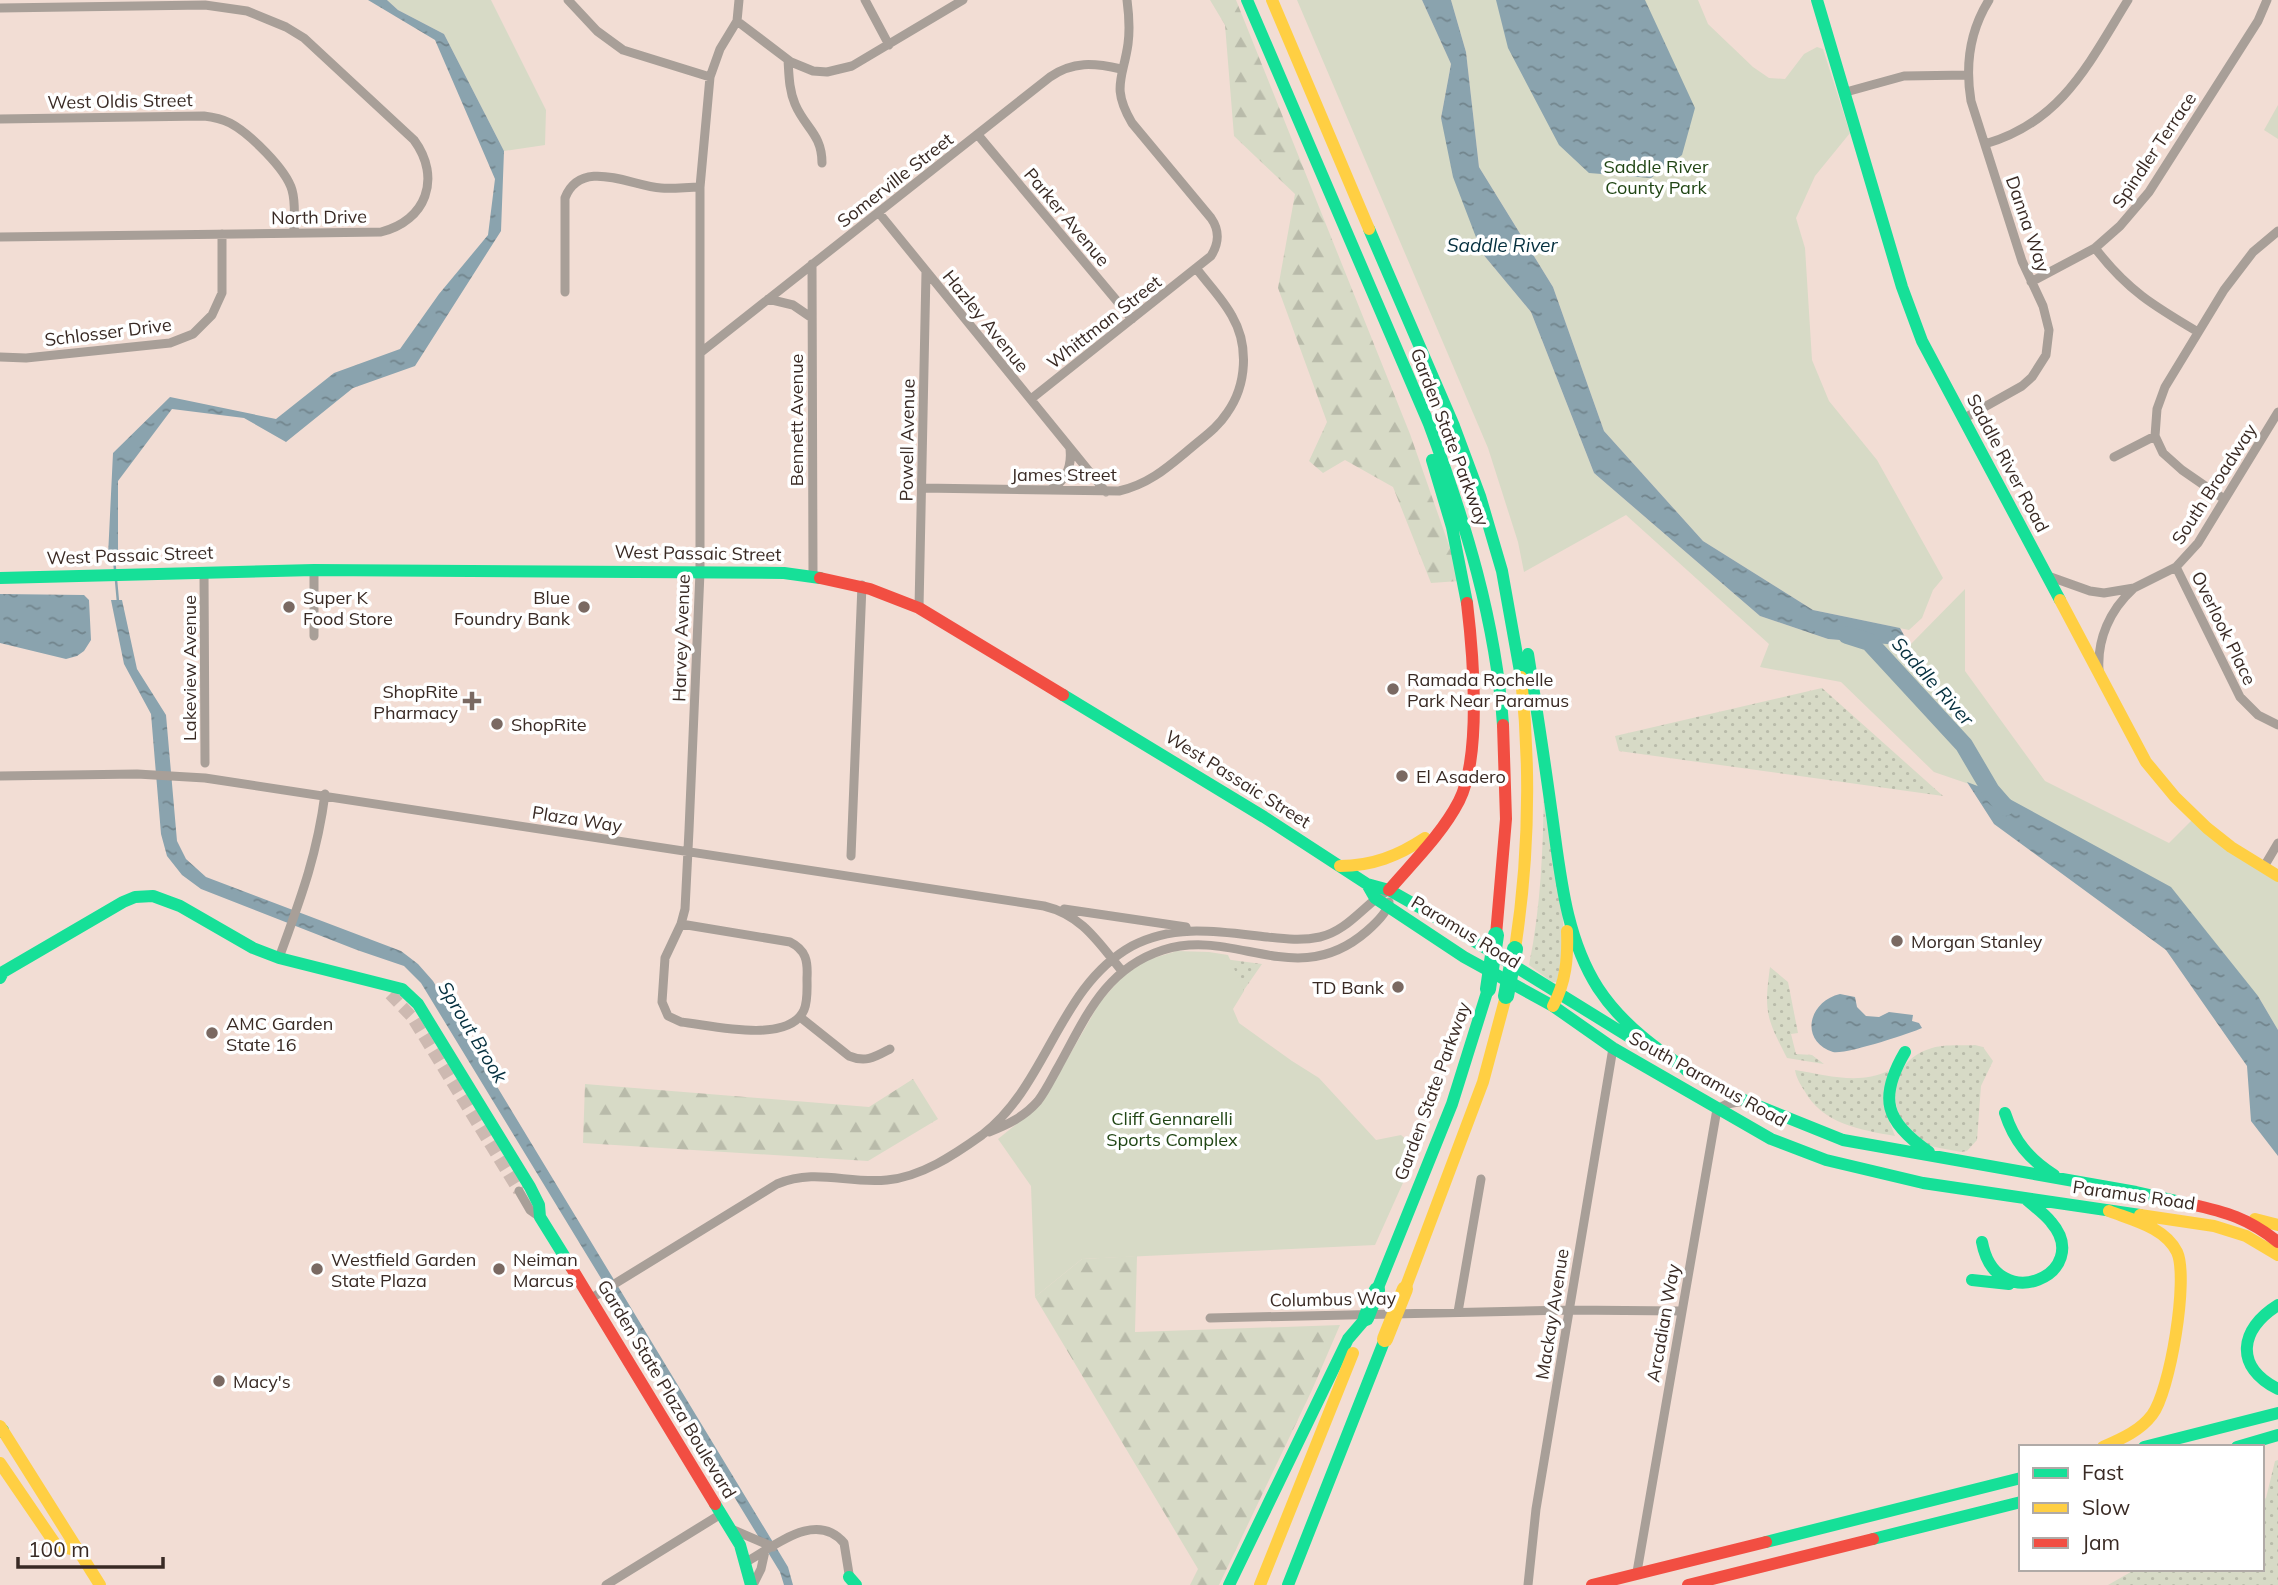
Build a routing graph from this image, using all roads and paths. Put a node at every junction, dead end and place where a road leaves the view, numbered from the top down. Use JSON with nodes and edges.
{"nodes":[{"id":1,"x":568,"y":0,"type":"edge"},
{"id":2,"x":739,"y":0,"type":"edge"},
{"id":3,"x":864,"y":0,"type":"edge"},
{"id":4,"x":963,"y":0,"type":"edge"},
{"id":5,"x":1127,"y":0,"type":"edge"},
{"id":6,"x":1247,"y":0,"type":"edge"},
{"id":7,"x":1272,"y":0,"type":"edge"},
{"id":8,"x":1817,"y":0,"type":"edge"},
{"id":9,"x":1989,"y":0,"type":"edge"},
{"id":10,"x":2128,"y":0,"type":"edge"},
{"id":11,"x":2267,"y":0,"type":"edge"},
{"id":12,"x":0,"y":8,"type":"edge"},
{"id":13,"x":737,"y":21,"type":"junction"},
{"id":14,"x":889,"y":45,"type":"junction"},
{"id":15,"x":788,"y":60,"type":"junction"},
{"id":16,"x":1121,"y":69,"type":"junction"},
{"id":17,"x":1968,"y":75,"type":"junction"},
{"id":18,"x":710,"y":77,"type":"junction"},
{"id":19,"x":1846,"y":92,"type":"junction"},
{"id":20,"x":0,"y":119,"type":"edge"},
{"id":21,"x":978,"y":135,"type":"junction"},
{"id":22,"x":1985,"y":144,"type":"junction"},
{"id":23,"x":822,"y":163,"type":"dead end"},
{"id":24,"x":700,"y":187,"type":"junction"},
{"id":25,"x":879,"y":213,"type":"junction"},
{"id":26,"x":2278,"y":231,"type":"edge"},
{"id":27,"x":294,"y":233,"type":"junction"},
{"id":28,"x":222,"y":234,"type":"junction"},
{"id":29,"x":0,"y":237,"type":"edge"},
{"id":30,"x":2095,"y":248,"type":"junction"},
{"id":31,"x":811,"y":264,"type":"junction"},
{"id":32,"x":1196,"y":268,"type":"junction"},
{"id":33,"x":926,"y":272,"type":"junction"},
{"id":34,"x":2031,"y":282,"type":"junction"},
{"id":35,"x":565,"y":292,"type":"dead end"},
{"id":36,"x":768,"y":299,"type":"junction"},
{"id":37,"x":812,"y":318,"type":"junction"},
{"id":38,"x":1132,"y":319,"type":"junction"},
{"id":39,"x":1387,"y":328,"type":"junction"},
{"id":40,"x":2198,"y":332,"type":"junction"},
{"id":41,"x":700,"y":353,"type":"junction"},
{"id":42,"x":0,"y":357,"type":"edge"},
{"id":43,"x":1031,"y":399,"type":"junction"},
{"id":44,"x":2278,"y":412,"type":"edge"},
{"id":45,"x":1963,"y":419,"type":"junction"},
{"id":46,"x":2155,"y":436,"type":"junction"},
{"id":47,"x":1070,"y":447,"type":"junction"},
{"id":48,"x":2114,"y":457,"type":"dead end"},
{"id":49,"x":922,"y":488,"type":"junction"},
{"id":50,"x":1050,"y":490,"type":"junction"},
{"id":51,"x":1106,"y":492,"type":"junction"},
{"id":52,"x":2224,"y":499,"type":"junction"},
{"id":53,"x":1488,"y":518,"type":"junction"},
{"id":54,"x":2176,"y":566,"type":"junction"},
{"id":55,"x":314,"y":570,"type":"junction"},
{"id":56,"x":204,"y":572,"type":"junction"},
{"id":57,"x":700,"y":572,"type":"junction"},
{"id":58,"x":813,"y":575,"type":"junction"},
{"id":59,"x":2046,"y":575,"type":"junction"},
{"id":60,"x":0,"y":578,"type":"edge"},
{"id":61,"x":862,"y":585,"type":"junction"},
{"id":62,"x":2134,"y":588,"type":"junction"},
{"id":63,"x":919,"y":608,"type":"junction"},
{"id":64,"x":314,"y":636,"type":"dead end"},
{"id":65,"x":2099,"y":676,"type":"junction"},
{"id":66,"x":2278,"y":725,"type":"edge"},
{"id":67,"x":205,"y":763,"type":"dead end"},
{"id":68,"x":0,"y":776,"type":"edge"},
{"id":69,"x":325,"y":794,"type":"junction"},
{"id":70,"x":1444,"y":824,"type":"junction"},
{"id":71,"x":2278,"y":844,"type":"edge"},
{"id":72,"x":688,"y":851,"type":"junction"},
{"id":73,"x":1321,"y":853,"type":"joint"},
{"id":74,"x":851,"y":856,"type":"dead end"},
{"id":75,"x":2265,"y":865,"type":"junction"},
{"id":76,"x":1339,"y":866,"type":"junction"},
{"id":77,"x":2278,"y":876,"type":"edge"},
{"id":78,"x":1564,"y":891,"type":"junction"},
{"id":79,"x":1380,"y":895,"type":"junction"},
{"id":80,"x":1044,"y":906,"type":"junction"},
{"id":81,"x":681,"y":924,"type":"junction"},
{"id":82,"x":1208,"y":931,"type":"junction"},
{"id":83,"x":279,"y":958,"type":"junction"},
{"id":84,"x":1112,"y":959,"type":"junction"},
{"id":85,"x":1122,"y":971,"type":"junction"},
{"id":86,"x":1,"y":973,"type":"edge"},
{"id":87,"x":365,"y":979,"type":"junction"},
{"id":88,"x":390,"y":994,"type":"tunnel mouth"},
{"id":89,"x":1556,"y":1000,"type":"junction"},
{"id":90,"x":800,"y":1017,"type":"junction"},
{"id":91,"x":1050,"y":1047,"type":"junction"},
{"id":92,"x":1613,"y":1048,"type":"junction"},
{"id":93,"x":890,"y":1049,"type":"dead end"},
{"id":94,"x":1905,"y":1052,"type":"dead end"},
{"id":95,"x":1065,"y":1055,"type":"junction"},
{"id":96,"x":1693,"y":1074,"type":"junction"},
{"id":97,"x":1746,"y":1101,"type":"junction"},
{"id":98,"x":1717,"y":1110,"type":"junction"},
{"id":99,"x":2005,"y":1113,"type":"dead end"},
{"id":100,"x":981,"y":1135,"type":"junction"},
{"id":101,"x":1935,"y":1156,"type":"junction"},
{"id":102,"x":1983,"y":1165,"type":"joint"},
{"id":103,"x":2061,"y":1178,"type":"junction"},
{"id":104,"x":1481,"y":1180,"type":"dead end"},
{"id":105,"x":519,"y":1191,"type":"tunnel mouth"},
{"id":106,"x":1978,"y":1191,"type":"joint"},
{"id":107,"x":2024,"y":1198,"type":"junction"},
{"id":108,"x":2109,"y":1211,"type":"junction"},
{"id":109,"x":2232,"y":1213,"type":"junction"},
{"id":110,"x":540,"y":1217,"type":"junction"},
{"id":111,"x":2278,"y":1225,"type":"edge"},
{"id":112,"x":1982,"y":1242,"type":"dead end"},
{"id":113,"x":2278,"y":1242,"type":"edge"},
{"id":114,"x":2278,"y":1255,"type":"edge"},
{"id":115,"x":1972,"y":1280,"type":"dead end"},
{"id":116,"x":2017,"y":1285,"type":"junction"},
{"id":117,"x":597,"y":1295,"type":"junction"},
{"id":118,"x":2278,"y":1305,"type":"edge"},
{"id":119,"x":1568,"y":1310,"type":"junction"},
{"id":120,"x":1681,"y":1311,"type":"junction"},
{"id":121,"x":1458,"y":1312,"type":"junction"},
{"id":122,"x":1210,"y":1318,"type":"dead end"},
{"id":123,"x":1353,"y":1339,"type":"junction"},
{"id":124,"x":2278,"y":1389,"type":"edge"},
{"id":125,"x":2278,"y":1413,"type":"edge"},
{"id":126,"x":1,"y":1429,"type":"edge"},
{"id":127,"x":2278,"y":1435,"type":"edge"},
{"id":128,"x":2107,"y":1445,"type":"edge"},
{"id":129,"x":2152,"y":1445,"type":"edge"},
{"id":130,"x":2244,"y":1445,"type":"edge"},
{"id":131,"x":0,"y":1463,"type":"edge"},
{"id":132,"x":2019,"y":1478,"type":"edge"},
{"id":133,"x":2019,"y":1502,"type":"edge"},
{"id":134,"x":725,"y":1521,"type":"junction"},
{"id":135,"x":769,"y":1549,"type":"junction"},
{"id":136,"x":78,"y":1550,"type":"junction"},
{"id":137,"x":746,"y":1562,"type":"junction"},
{"id":138,"x":1637,"y":1572,"type":"junction"},
{"id":139,"x":852,"y":1582,"type":"edge"},
{"id":140,"x":100,"y":1585,"type":"edge"},
{"id":141,"x":606,"y":1585,"type":"edge"},
{"id":142,"x":752,"y":1585,"type":"edge"},
{"id":143,"x":1229,"y":1585,"type":"edge"},
{"id":144,"x":1260,"y":1585,"type":"edge"},
{"id":145,"x":1288,"y":1585,"type":"edge"},
{"id":146,"x":1528,"y":1585,"type":"edge"},
{"id":147,"x":1592,"y":1585,"type":"edge"},
{"id":148,"x":1688,"y":1585,"type":"edge"}],
"edges":[{"from":1,"to":18,"type":"street"},
{"from":2,"to":13,"type":"street","name":"Harvey Avenue"},
{"from":3,"to":14,"type":"street"},
{"from":4,"to":14,"type":"street"},
{"from":5,"to":16,"type":"street","name":"Whittman Street"},
{"from":6,"to":39,"type":"main road","name":"Garden State Parkway"},
{"from":7,"to":53,"type":"main road","name":"Garden State Parkway"},
{"from":8,"to":19,"type":"main road","name":"Saddle River Road"},
{"from":9,"to":17,"type":"street","name":"Danna Way"},
{"from":10,"to":22,"type":"street"},
{"from":11,"to":30,"type":"street","name":"Spindler Terrace"},
{"from":12,"to":27,"type":"street","name":"North Drive"},
{"from":13,"to":15,"type":"street"},
{"from":13,"to":18,"type":"street","name":"Harvey Avenue"},
{"from":14,"to":15,"type":"street"},
{"from":15,"to":23,"type":"street"},
{"from":16,"to":21,"type":"street","name":"Somerville Street"},
{"from":16,"to":32,"type":"street","name":"Whittman Street"},
{"from":17,"to":19,"type":"street"},
{"from":17,"to":22,"type":"street","name":"Danna Way"},
{"from":18,"to":24,"type":"street","name":"Harvey Avenue"},
{"from":19,"to":45,"type":"main road","name":"Saddle River Road"},
{"from":20,"to":27,"type":"street","name":"West Oldis Street"},
{"from":21,"to":25,"type":"street","name":"Somerville Street"},
{"from":21,"to":38,"type":"street","name":"Parker Avenue"},
{"from":22,"to":34,"type":"street","name":"Danna Way"},
{"from":24,"to":35,"type":"street"},
{"from":24,"to":41,"type":"street","name":"Harvey Avenue"},
{"from":25,"to":31,"type":"street","name":"Somerville Street"},
{"from":25,"to":33,"type":"street","name":"Hazley Avenue"},
{"from":26,"to":40,"type":"street"},
{"from":27,"to":28,"type":"street","name":"North Drive"},
{"from":28,"to":29,"type":"street","name":"North Drive"},
{"from":28,"to":42,"type":"street","name":"Schlosser Drive"},
{"from":30,"to":34,"type":"street","name":"Spindler Terrace"},
{"from":30,"to":40,"type":"street"},
{"from":31,"to":36,"type":"street","name":"Somerville Street"},
{"from":31,"to":37,"type":"street","name":"Bennett Avenue"},
{"from":32,"to":38,"type":"street","name":"Whittman Street"},
{"from":32,"to":51,"type":"street","name":"James Street"},
{"from":33,"to":43,"type":"street","name":"Hazley Avenue"},
{"from":33,"to":49,"type":"street","name":"Powell Avenue"},
{"from":34,"to":45,"type":"street","name":"Danna Way"},
{"from":36,"to":37,"type":"street"},
{"from":36,"to":41,"type":"street","name":"Somerville Street"},
{"from":37,"to":58,"type":"street","name":"Bennett Avenue"},
{"from":38,"to":43,"type":"street","name":"Whittman Street"},
{"from":39,"to":70,"type":"main road"},
{"from":39,"to":123,"type":"main road","name":"Garden State Parkway","bridge":true},
{"from":40,"to":46,"type":"street"},
{"from":41,"to":57,"type":"street","name":"Harvey Avenue"},
{"from":43,"to":47,"type":"street","name":"Hazley Avenue"},
{"from":44,"to":52,"type":"street","name":"South Broadway"},
{"from":45,"to":59,"type":"main road","name":"Saddle River Road"},
{"from":46,"to":48,"type":"street"},
{"from":46,"to":52,"type":"street"},
{"from":47,"to":50,"type":"street"},
{"from":47,"to":51,"type":"street","name":"Hazley Avenue"},
{"from":49,"to":50,"type":"street","name":"James Street"},
{"from":49,"to":63,"type":"street","name":"Powell Avenue"},
{"from":50,"to":51,"type":"street","name":"James Street"},
{"from":52,"to":54,"type":"street","name":"South Broadway"},
{"from":53,"to":78,"type":"main road"},
{"from":53,"to":145,"type":"main road","name":"Garden State Parkway","bridge":true},
{"from":54,"to":62,"type":"street","name":"South Broadway"},
{"from":54,"to":66,"type":"street","name":"Overlook Place"},
{"from":55,"to":56,"type":"main road","name":"West Passaic Street"},
{"from":55,"to":57,"type":"main road","name":"West Passaic Street"},
{"from":55,"to":64,"type":"street"},
{"from":56,"to":60,"type":"main road","name":"West Passaic Street"},
{"from":56,"to":67,"type":"street","name":"Lakeview Avenue"},
{"from":57,"to":58,"type":"main road","name":"West Passaic Street"},
{"from":57,"to":72,"type":"street","name":"Harvey Avenue"},
{"from":58,"to":61,"type":"main road","name":"West Passaic Street"},
{"from":59,"to":62,"type":"street","name":"South Broadway"},
{"from":59,"to":65,"type":"main road","name":"Saddle River Road"},
{"from":61,"to":63,"type":"main road","name":"West Passaic Street"},
{"from":61,"to":74,"type":"street"},
{"from":62,"to":65,"type":"street","name":"South Broadway"},
{"from":63,"to":73,"type":"main road","name":"West Passaic Street"},
{"from":65,"to":75,"type":"main road","name":"Saddle River Road"},
{"from":68,"to":69,"type":"street","name":"Plaza Way"},
{"from":69,"to":72,"type":"street","name":"Plaza Way"},
{"from":69,"to":83,"type":"street"},
{"from":70,"to":76,"type":"main road"},
{"from":70,"to":79,"type":"main road"},
{"from":71,"to":75,"type":"street"},
{"from":72,"to":80,"type":"street","name":"Plaza Way"},
{"from":72,"to":81,"type":"street","name":"Harvey Avenue"},
{"from":73,"to":76,"type":"main road","name":"Paramus Road"},
{"from":75,"to":77,"type":"main road","name":"Saddle River Road"},
{"from":76,"to":79,"type":"main road","name":"Paramus Road"},
{"from":78,"to":89,"type":"main road"},
{"from":78,"to":96,"type":"main road"},
{"from":79,"to":82,"type":"street"},
{"from":79,"to":85,"type":"street"},
{"from":79,"to":89,"type":"main road","name":"Paramus Road"},
{"from":80,"to":82,"type":"street"},
{"from":80,"to":84,"type":"street","name":"Plaza Way"},
{"from":81,"to":90,"type":"street"},
{"from":81,"to":90,"type":"street","name":"Harvey Avenue"},
{"from":82,"to":84,"type":"street"},
{"from":83,"to":86,"type":"main road","name":"Garden State Plaza Boulevard"},
{"from":83,"to":87,"type":"main road","name":"Garden State Plaza Boulevard"},
{"from":84,"to":85,"type":"street","name":"Plaza Way"},
{"from":84,"to":91,"type":"street"},
{"from":85,"to":95,"type":"street"},
{"from":87,"to":88,"type":"main road","name":"Garden State Plaza Boulevard"},
{"from":87,"to":110,"type":"main road","name":"Garden State Plaza Boulevard"},
{"from":89,"to":92,"type":"main road","name":"South Paramus Road"},
{"from":89,"to":96,"type":"main road","name":"South Paramus Road"},
{"from":90,"to":93,"type":"street"},
{"from":91,"to":95,"type":"street"},
{"from":91,"to":100,"type":"street"},
{"from":92,"to":98,"type":"main road","name":"South Paramus Road"},
{"from":92,"to":119,"type":"street","name":"Mackay Avenue"},
{"from":94,"to":101,"type":"main road"},
{"from":95,"to":100,"type":"street"},
{"from":96,"to":97,"type":"main road","name":"South Paramus Road"},
{"from":97,"to":98,"type":"street"},
{"from":97,"to":101,"type":"main road","name":"South Paramus Road"},
{"from":98,"to":106,"type":"main road","name":"South Paramus Road"},
{"from":98,"to":120,"type":"street","name":"Arcadian Way"},
{"from":99,"to":103,"type":"main road"},
{"from":100,"to":117,"type":"street"},
{"from":101,"to":102,"type":"main road","name":"South Paramus Road"},
{"from":102,"to":103,"type":"main road","name":"Paramus Road"},
{"from":103,"to":109,"type":"main road","name":"Paramus Road"},
{"from":104,"to":121,"type":"street"},
{"from":105,"to":110,"type":"street","name":"Garden State Plaza Boulevard"},
{"from":106,"to":107,"type":"main road","name":"Paramus Road"},
{"from":107,"to":108,"type":"main road","name":"Paramus Road"},
{"from":107,"to":116,"type":"main road"},
{"from":108,"to":114,"type":"main road","name":"Paramus Road"},
{"from":108,"to":128,"type":"main road"},
{"from":109,"to":111,"type":"main road"},
{"from":109,"to":113,"type":"main road","name":"Paramus Road"},
{"from":110,"to":117,"type":"main road","name":"Garden State Plaza Boulevard"},
{"from":112,"to":116,"type":"main road"},
{"from":115,"to":116,"type":"main road"},
{"from":117,"to":134,"type":"main road","name":"Garden State Plaza Boulevard"},
{"from":118,"to":124,"type":"main road"},
{"from":119,"to":120,"type":"street","name":"Columbus Way"},
{"from":119,"to":121,"type":"street","name":"Columbus Way"},
{"from":119,"to":146,"type":"street","name":"Mackay Avenue"},
{"from":120,"to":138,"type":"street","name":"Arcadian Way"},
{"from":121,"to":122,"type":"street","name":"Columbus Way"},
{"from":123,"to":143,"type":"main road"},
{"from":123,"to":144,"type":"main road"},
{"from":125,"to":129,"type":"main road"},
{"from":126,"to":136,"type":"main road"},
{"from":127,"to":130,"type":"main road"},
{"from":131,"to":136,"type":"main road"},
{"from":132,"to":138,"type":"main road"},
{"from":133,"to":148,"type":"main road"},
{"from":134,"to":135,"type":"street"},
{"from":134,"to":137,"type":"main road","name":"Garden State Plaza Boulevard"},
{"from":134,"to":141,"type":"street"},
{"from":135,"to":137,"type":"street"},
{"from":135,"to":139,"type":"street"},
{"from":135,"to":142,"type":"street"},
{"from":136,"to":140,"type":"main road"},
{"from":137,"to":142,"type":"main road","name":"Garden State Plaza Boulevard"},
{"from":138,"to":147,"type":"main road"}]}
